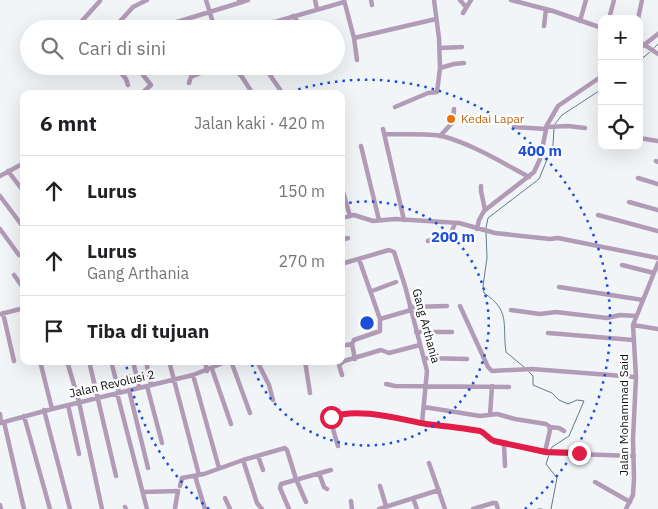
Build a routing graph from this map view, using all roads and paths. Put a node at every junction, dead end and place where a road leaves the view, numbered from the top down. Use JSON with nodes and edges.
{"nodes":[{"id":1,"x":147,"y":0,"type":"edge"},
{"id":2,"x":206,"y":0,"type":"edge"},
{"id":3,"x":248,"y":0,"type":"edge"},
{"id":4,"x":315,"y":0,"type":"edge"},
{"id":5,"x":434,"y":0,"type":"edge"},
{"id":6,"x":460,"y":0,"type":"edge"},
{"id":7,"x":471,"y":0,"type":"edge"},
{"id":8,"x":511,"y":0,"type":"edge"},
{"id":9,"x":586,"y":0,"type":"edge"},
{"id":10,"x":614,"y":0,"type":"edge"},
{"id":11,"x":642,"y":0,"type":"edge"},
{"id":12,"x":100,"y":1,"type":"edge"},
{"id":13,"x":239,"y":1,"type":"edge"},
{"id":14,"x":344,"y":1,"type":"edge"},
{"id":15,"x":466,"y":8,"type":"junction"},
{"id":16,"x":317,"y":9,"type":"junction"},
{"id":17,"x":546,"y":10,"type":"junction"},
{"id":18,"x":210,"y":12,"type":"junction"},
{"id":19,"x":463,"y":13,"type":"dead end"},
{"id":20,"x":610,"y":15,"type":"edge"},
{"id":21,"x":639,"y":15,"type":"edge"},
{"id":22,"x":293,"y":16,"type":"junction"},
{"id":23,"x":83,"y":20,"type":"edge"},
{"id":24,"x":121,"y":20,"type":"edge"},
{"id":25,"x":184,"y":20,"type":"edge"},
{"id":26,"x":212,"y":20,"type":"edge"},
{"id":27,"x":280,"y":20,"type":"edge"},
{"id":28,"x":296,"y":20,"type":"edge"},
{"id":29,"x":436,"y":20,"type":"junction"},
{"id":30,"x":580,"y":21,"type":"junction"},
{"id":31,"x":544,"y":26,"type":"dead end"},
{"id":32,"x":598,"y":27,"type":"edge"},
{"id":33,"x":658,"y":34,"type":"edge"},
{"id":34,"x":354,"y":38,"type":"junction"},
{"id":35,"x":643,"y":44,"type":"edge"},
{"id":36,"x":647,"y":46,"type":"junction"},
{"id":37,"x":440,"y":48,"type":"junction"},
{"id":38,"x":462,"y":48,"type":"dead end"},
{"id":39,"x":643,"y":48,"type":"edge"},
{"id":40,"x":656,"y":53,"type":"edge"},
{"id":41,"x":357,"y":60,"type":"dead end"},
{"id":42,"x":464,"y":63,"type":"dead end"},
{"id":43,"x":440,"y":68,"type":"junction"},
{"id":44,"x":123,"y":75,"type":"edge"},
{"id":45,"x":144,"y":75,"type":"edge"},
{"id":46,"x":196,"y":75,"type":"edge"},
{"id":47,"x":240,"y":75,"type":"edge"},
{"id":48,"x":270,"y":75,"type":"dead end"},
{"id":49,"x":598,"y":79,"type":"edge"},
{"id":50,"x":189,"y":83,"type":"dead end"},
{"id":51,"x":128,"y":84,"type":"dead end"},
{"id":52,"x":146,"y":90,"type":"edge"},
{"id":53,"x":250,"y":90,"type":"edge"},
{"id":54,"x":280,"y":90,"type":"edge"},
{"id":55,"x":395,"y":106,"type":"dead end"},
{"id":56,"x":454,"y":109,"type":"dead end"},
{"id":57,"x":514,"y":127,"type":"dead end"},
{"id":58,"x":550,"y":127,"type":"junction"},
{"id":59,"x":585,"y":128,"type":"dead end"},
{"id":60,"x":440,"y":136,"type":"junction"},
{"id":61,"x":643,"y":139,"type":"edge"},
{"id":62,"x":658,"y":141,"type":"edge"},
{"id":63,"x":362,"y":146,"type":"dead end"},
{"id":64,"x":20,"y":165,"type":"edge"},
{"id":65,"x":8,"y":171,"type":"junction"},
{"id":66,"x":0,"y":176,"type":"edge"},
{"id":67,"x":529,"y":177,"type":"junction"},
{"id":68,"x":638,"y":178,"type":"dead end"},
{"id":69,"x":658,"y":184,"type":"edge"},
{"id":70,"x":481,"y":186,"type":"dead end"},
{"id":71,"x":20,"y":187,"type":"edge"},
{"id":72,"x":0,"y":196,"type":"edge"},
{"id":73,"x":345,"y":199,"type":"edge"},
{"id":74,"x":629,"y":202,"type":"dead end"},
{"id":75,"x":485,"y":210,"type":"junction"},
{"id":76,"x":658,"y":210,"type":"edge"},
{"id":77,"x":598,"y":215,"type":"dead end"},
{"id":78,"x":350,"y":216,"type":"junction"},
{"id":79,"x":345,"y":217,"type":"edge"},
{"id":80,"x":379,"y":220,"type":"junction"},
{"id":81,"x":404,"y":220,"type":"junction"},
{"id":82,"x":20,"y":223,"type":"edge"},
{"id":83,"x":455,"y":223,"type":"junction"},
{"id":84,"x":0,"y":229,"type":"edge"},
{"id":85,"x":479,"y":230,"type":"junction"},
{"id":86,"x":658,"y":230,"type":"edge"},
{"id":87,"x":348,"y":238,"type":"dead end"},
{"id":88,"x":345,"y":239,"type":"edge"},
{"id":89,"x":428,"y":241,"type":"dead end"},
{"id":90,"x":19,"y":256,"type":"dead end"},
{"id":91,"x":359,"y":258,"type":"junction"},
{"id":92,"x":658,"y":258,"type":"edge"},
{"id":93,"x":345,"y":263,"type":"edge"},
{"id":94,"x":658,"y":263,"type":"edge"},
{"id":95,"x":622,"y":265,"type":"dead end"},
{"id":96,"x":654,"y":273,"type":"junction"},
{"id":97,"x":14,"y":275,"type":"dead end"},
{"id":98,"x":396,"y":282,"type":"dead end"},
{"id":99,"x":20,"y":283,"type":"edge"},
{"id":100,"x":559,"y":287,"type":"dead end"},
{"id":101,"x":372,"y":291,"type":"junction"},
{"id":102,"x":643,"y":300,"type":"junction"},
{"id":103,"x":447,"y":306,"type":"dead end"},
{"id":104,"x":460,"y":306,"type":"dead end"},
{"id":105,"x":20,"y":309,"type":"edge"},
{"id":106,"x":411,"y":309,"type":"junction"},
{"id":107,"x":511,"y":310,"type":"dead end"},
{"id":108,"x":1,"y":314,"type":"edge"},
{"id":109,"x":636,"y":316,"type":"junction"},
{"id":110,"x":380,"y":319,"type":"junction"},
{"id":111,"x":633,"y":325,"type":"junction"},
{"id":112,"x":658,"y":329,"type":"edge"},
{"id":113,"x":416,"y":332,"type":"junction"},
{"id":114,"x":452,"y":332,"type":"dead end"},
{"id":115,"x":548,"y":333,"type":"dead end"},
{"id":116,"x":632,"y":340,"type":"junction"},
{"id":117,"x":352,"y":344,"type":"junction"},
{"id":118,"x":345,"y":345,"type":"edge"},
{"id":119,"x":420,"y":345,"type":"junction"},
{"id":120,"x":424,"y":358,"type":"junction"},
{"id":121,"x":355,"y":359,"type":"junction"},
{"id":122,"x":467,"y":359,"type":"dead end"},
{"id":123,"x":14,"y":361,"type":"dead end"},
{"id":124,"x":345,"y":362,"type":"edge"},
{"id":125,"x":41,"y":365,"type":"edge"},
{"id":126,"x":68,"y":365,"type":"edge"},
{"id":127,"x":91,"y":365,"type":"edge"},
{"id":128,"x":113,"y":365,"type":"edge"},
{"id":129,"x":134,"y":365,"type":"edge"},
{"id":130,"x":146,"y":365,"type":"edge"},
{"id":131,"x":170,"y":365,"type":"edge"},
{"id":132,"x":207,"y":365,"type":"edge"},
{"id":133,"x":221,"y":365,"type":"edge"},
{"id":134,"x":232,"y":365,"type":"edge"},
{"id":135,"x":259,"y":365,"type":"edge"},
{"id":136,"x":306,"y":365,"type":"edge"},
{"id":137,"x":340,"y":365,"type":"edge"},
{"id":138,"x":210,"y":370,"type":"junction"},
{"id":139,"x":342,"y":374,"type":"dead end"},
{"id":140,"x":193,"y":375,"type":"junction"},
{"id":141,"x":636,"y":378,"type":"junction"},
{"id":142,"x":174,"y":380,"type":"junction"},
{"id":143,"x":386,"y":384,"type":"dead end"},
{"id":144,"x":149,"y":385,"type":"junction"},
{"id":145,"x":426,"y":386,"type":"junction"},
{"id":146,"x":492,"y":386,"type":"junction"},
{"id":147,"x":139,"y":387,"type":"junction"},
{"id":148,"x":509,"y":387,"type":"dead end"},
{"id":149,"x":129,"y":390,"type":"junction"},
{"id":150,"x":118,"y":392,"type":"junction"},
{"id":151,"x":310,"y":393,"type":"dead end"},
{"id":152,"x":98,"y":397,"type":"junction"},
{"id":153,"x":274,"y":400,"type":"dead end"},
{"id":154,"x":79,"y":402,"type":"junction"},
{"id":155,"x":68,"y":405,"type":"junction"},
{"id":156,"x":424,"y":407,"type":"junction"},
{"id":157,"x":52,"y":409,"type":"junction"},
{"id":158,"x":44,"y":410,"type":"junction"},
{"id":159,"x":250,"y":413,"type":"dead end"},
{"id":160,"x":0,"y":414,"type":"edge"},
{"id":161,"x":490,"y":415,"type":"junction"},
{"id":162,"x":24,"y":416,"type":"junction"},
{"id":163,"x":2,"y":422,"type":"edge"},
{"id":164,"x":422,"y":423,"type":"junction"},
{"id":165,"x":231,"y":424,"type":"dead end"},
{"id":166,"x":550,"y":427,"type":"junction"},
{"id":167,"x":564,"y":431,"type":"dead end"},
{"id":168,"x":162,"y":443,"type":"dead end"},
{"id":169,"x":504,"y":444,"type":"junction"},
{"id":170,"x":338,"y":446,"type":"dead end"},
{"id":171,"x":545,"y":452,"type":"junction"},
{"id":172,"x":79,"y":454,"type":"dead end"},
{"id":173,"x":258,"y":456,"type":"junction"},
{"id":174,"x":634,"y":456,"type":"junction"},
{"id":175,"x":243,"y":460,"type":"junction"},
{"id":176,"x":429,"y":463,"type":"dead end"},
{"id":177,"x":505,"y":466,"type":"dead end"},
{"id":178,"x":148,"y":468,"type":"dead end"},
{"id":179,"x":219,"y":468,"type":"junction"},
{"id":180,"x":263,"y":470,"type":"dead end"},
{"id":181,"x":331,"y":470,"type":"dead end"},
{"id":182,"x":319,"y":473,"type":"junction"},
{"id":183,"x":197,"y":475,"type":"junction"},
{"id":184,"x":116,"y":476,"type":"dead end"},
{"id":185,"x":296,"y":479,"type":"junction"},
{"id":186,"x":595,"y":482,"type":"dead end"},
{"id":187,"x":180,"y":486,"type":"dead end"},
{"id":188,"x":380,"y":486,"type":"dead end"},
{"id":189,"x":327,"y":489,"type":"dead end"},
{"id":190,"x":438,"y":490,"type":"junction"},
{"id":191,"x":142,"y":492,"type":"junction"},
{"id":192,"x":225,"y":498,"type":"dead end"},
{"id":193,"x":413,"y":498,"type":"junction"},
{"id":194,"x":350,"y":500,"type":"dead end"},
{"id":195,"x":306,"y":502,"type":"dead end"},
{"id":196,"x":630,"y":502,"type":"junction"},
{"id":197,"x":0,"y":505,"type":"edge"},
{"id":198,"x":386,"y":506,"type":"junction"},
{"id":199,"x":102,"y":508,"type":"edge"},
{"id":200,"x":175,"y":508,"type":"edge"},
{"id":201,"x":1,"y":509,"type":"edge"},
{"id":202,"x":24,"y":509,"type":"edge"},
{"id":203,"x":50,"y":509,"type":"edge"},
{"id":204,"x":70,"y":509,"type":"edge"},
{"id":205,"x":95,"y":509,"type":"edge"},
{"id":206,"x":146,"y":509,"type":"edge"},
{"id":207,"x":205,"y":509,"type":"edge"},
{"id":208,"x":230,"y":509,"type":"edge"},
{"id":209,"x":262,"y":509,"type":"edge"},
{"id":210,"x":289,"y":509,"type":"edge"},
{"id":211,"x":352,"y":509,"type":"edge"},
{"id":212,"x":379,"y":509,"type":"edge"},
{"id":213,"x":417,"y":509,"type":"edge"},
{"id":214,"x":445,"y":509,"type":"edge"},
{"id":215,"x":473,"y":509,"type":"edge"},
{"id":216,"x":498,"y":509,"type":"edge"},
{"id":217,"x":626,"y":509,"type":"edge"}],
"edges":[{"from":1,"to":24,"type":"street"},
{"from":2,"to":18,"type":"street"},
{"from":3,"to":13,"type":"street"},
{"from":4,"to":16,"type":"street"},
{"from":5,"to":29,"type":"street"},
{"from":6,"to":15,"type":"street"},
{"from":7,"to":15,"type":"street"},
{"from":8,"to":17,"type":"street"},
{"from":9,"to":30,"type":"street"},
{"from":10,"to":20,"type":"street"},
{"from":11,"to":21,"type":"street"},
{"from":12,"to":23,"type":"street"},
{"from":13,"to":18,"type":"street"},
{"from":14,"to":16,"type":"street"},
{"from":14,"to":34,"type":"street"},
{"from":15,"to":19,"type":"street"},
{"from":16,"to":22,"type":"street"},
{"from":17,"to":30,"type":"street"},
{"from":17,"to":31,"type":"street"},
{"from":18,"to":25,"type":"street"},
{"from":18,"to":26,"type":"street"},
{"from":22,"to":27,"type":"street"},
{"from":22,"to":28,"type":"street"},
{"from":29,"to":34,"type":"street"},
{"from":29,"to":37,"type":"street"},
{"from":30,"to":32,"type":"street"},
{"from":33,"to":36,"type":"street"},
{"from":34,"to":41,"type":"street"},
{"from":35,"to":36,"type":"street"},
{"from":36,"to":39,"type":"street"},
{"from":36,"to":40,"type":"street"},
{"from":37,"to":38,"type":"street"},
{"from":37,"to":43,"type":"street"},
{"from":42,"to":43,"type":"street"},
{"from":43,"to":55,"type":"street"},
{"from":44,"to":51,"type":"street"},
{"from":45,"to":52,"type":"street"},
{"from":46,"to":50,"type":"street"},
{"from":47,"to":53,"type":"street"},
{"from":48,"to":54,"type":"street"},
{"from":49,"to":58,"type":"street"},
{"from":56,"to":60,"type":"street"},
{"from":57,"to":58,"type":"street"},
{"from":58,"to":59,"type":"street"},
{"from":58,"to":67,"type":"street"},
{"from":60,"to":67,"type":"street"},
{"from":60,"to":81,"type":"street"},
{"from":61,"to":62,"type":"street"},
{"from":63,"to":80,"type":"street"},
{"from":64,"to":65,"type":"street"},
{"from":65,"to":66,"type":"street"},
{"from":65,"to":71,"type":"street"},
{"from":67,"to":75,"type":"street"},
{"from":68,"to":69,"type":"street"},
{"from":70,"to":75,"type":"street"},
{"from":72,"to":82,"type":"street"},
{"from":73,"to":78,"type":"street"},
{"from":74,"to":76,"type":"street"},
{"from":75,"to":85,"type":"street"},
{"from":77,"to":86,"type":"street"},
{"from":78,"to":79,"type":"street"},
{"from":78,"to":80,"type":"street"},
{"from":80,"to":81,"type":"street"},
{"from":81,"to":83,"type":"street"},
{"from":83,"to":85,"type":"street"},
{"from":83,"to":89,"type":"street"},
{"from":84,"to":90,"type":"street"},
{"from":85,"to":92,"type":"street"},
{"from":87,"to":88,"type":"street"},
{"from":91,"to":93,"type":"street","name":"Gang Arthania"},
{"from":91,"to":101,"type":"street"},
{"from":91,"to":106,"type":"street","name":"Gang Arthania"},
{"from":94,"to":96,"type":"street","name":"Jalan Mohammad Said"},
{"from":95,"to":96,"type":"street"},
{"from":96,"to":102,"type":"street","name":"Jalan Mohammad Said"},
{"from":97,"to":99,"type":"street"},
{"from":98,"to":101,"type":"street"},
{"from":100,"to":102,"type":"street"},
{"from":101,"to":110,"type":"street"},
{"from":102,"to":109,"type":"street","name":"Jalan Mohammad Said"},
{"from":103,"to":106,"type":"street"},
{"from":104,"to":141,"type":"street"},
{"from":105,"to":108,"type":"street"},
{"from":106,"to":110,"type":"street"},
{"from":106,"to":113,"type":"street","name":"Gang Arthania"},
{"from":107,"to":109,"type":"street"},
{"from":108,"to":123,"type":"street"},
{"from":109,"to":111,"type":"street","name":"Jalan Mohammad Said"},
{"from":110,"to":117,"type":"street"},
{"from":111,"to":112,"type":"street"},
{"from":111,"to":116,"type":"street","name":"Jalan Mohammad Said"},
{"from":113,"to":114,"type":"street"},
{"from":113,"to":119,"type":"street","name":"Gang Arthania"},
{"from":115,"to":116,"type":"street"},
{"from":116,"to":141,"type":"street","name":"Jalan Mohammad Said"},
{"from":117,"to":118,"type":"street"},
{"from":117,"to":121,"type":"street"},
{"from":119,"to":120,"type":"street","name":"Gang Arthania"},
{"from":119,"to":121,"type":"street"},
{"from":120,"to":122,"type":"street"},
{"from":120,"to":145,"type":"street","name":"Gang Arthania"},
{"from":121,"to":124,"type":"street"},
{"from":125,"to":157,"type":"street"},
{"from":126,"to":154,"type":"street"},
{"from":127,"to":152,"type":"street"},
{"from":128,"to":150,"type":"street"},
{"from":129,"to":147,"type":"street"},
{"from":130,"to":144,"type":"street"},
{"from":131,"to":142,"type":"street"},
{"from":132,"to":138,"type":"street"},
{"from":133,"to":138,"type":"street","name":"Jalan Revolusi 2"},
{"from":134,"to":159,"type":"street"},
{"from":135,"to":153,"type":"street"},
{"from":136,"to":151,"type":"street"},
{"from":137,"to":139,"type":"street"},
{"from":138,"to":140,"type":"street","name":"Jalan Revolusi 2"},
{"from":138,"to":165,"type":"street"},
{"from":140,"to":142,"type":"street","name":"Jalan Revolusi 2"},
{"from":140,"to":179,"type":"street"},
{"from":141,"to":174,"type":"street","name":"Jalan Mohammad Said"},
{"from":142,"to":144,"type":"street","name":"Jalan Revolusi 2"},
{"from":142,"to":183,"type":"street"},
{"from":143,"to":145,"type":"street"},
{"from":144,"to":147,"type":"street","name":"Jalan Revolusi 2"},
{"from":144,"to":168,"type":"street"},
{"from":145,"to":146,"type":"street"},
{"from":145,"to":156,"type":"street","name":"Gang Arthania"},
{"from":146,"to":148,"type":"street"},
{"from":146,"to":161,"type":"street"},
{"from":147,"to":149,"type":"street","name":"Jalan Revolusi 2"},
{"from":149,"to":150,"type":"street","name":"Jalan Revolusi 2"},
{"from":149,"to":178,"type":"street"},
{"from":150,"to":152,"type":"street","name":"Jalan Revolusi 2"},
{"from":150,"to":191,"type":"street"},
{"from":152,"to":154,"type":"street","name":"Jalan Revolusi 2"},
{"from":152,"to":184,"type":"street"},
{"from":154,"to":155,"type":"street","name":"Jalan Revolusi 2"},
{"from":154,"to":199,"type":"street"},
{"from":155,"to":157,"type":"street","name":"Jalan Revolusi 2"},
{"from":155,"to":172,"type":"street"},
{"from":156,"to":161,"type":"street"},
{"from":156,"to":164,"type":"street","name":"Gang Arthania"},
{"from":157,"to":158,"type":"street","name":"Jalan Revolusi 2"},
{"from":158,"to":162,"type":"street","name":"Jalan Revolusi 2"},
{"from":158,"to":204,"type":"street"},
{"from":160,"to":163,"type":"street"},
{"from":161,"to":166,"type":"street"},
{"from":162,"to":163,"type":"street","name":"Jalan Revolusi 2"},
{"from":162,"to":203,"type":"street"},
{"from":163,"to":202,"type":"street"},
{"from":164,"to":169,"type":"street"},
{"from":164,"to":170,"type":"street"},
{"from":166,"to":167,"type":"street"},
{"from":166,"to":171,"type":"street"},
{"from":169,"to":171,"type":"street"},
{"from":169,"to":177,"type":"street"},
{"from":171,"to":174,"type":"street"},
{"from":173,"to":175,"type":"street"},
{"from":173,"to":180,"type":"street"},
{"from":173,"to":185,"type":"street"},
{"from":174,"to":196,"type":"street","name":"Jalan Mohammad Said"},
{"from":175,"to":179,"type":"street"},
{"from":175,"to":209,"type":"street"},
{"from":176,"to":190,"type":"street"},
{"from":179,"to":183,"type":"street"},
{"from":181,"to":182,"type":"street"},
{"from":182,"to":185,"type":"street"},
{"from":182,"to":189,"type":"street"},
{"from":183,"to":187,"type":"street"},
{"from":183,"to":207,"type":"street"},
{"from":185,"to":195,"type":"street"},
{"from":185,"to":210,"type":"street"},
{"from":186,"to":196,"type":"street"},
{"from":188,"to":198,"type":"street"},
{"from":190,"to":193,"type":"street"},
{"from":190,"to":214,"type":"street"},
{"from":191,"to":200,"type":"street"},
{"from":191,"to":206,"type":"street"},
{"from":192,"to":208,"type":"street"},
{"from":193,"to":198,"type":"street"},
{"from":193,"to":213,"type":"street"},
{"from":194,"to":211,"type":"street"},
{"from":196,"to":217,"type":"street","name":"Jalan Mohammad Said"},
{"from":197,"to":201,"type":"street"},
{"from":198,"to":212,"type":"street"},
{"from":199,"to":205,"type":"street"},
{"from":215,"to":216,"type":"street"}]}
